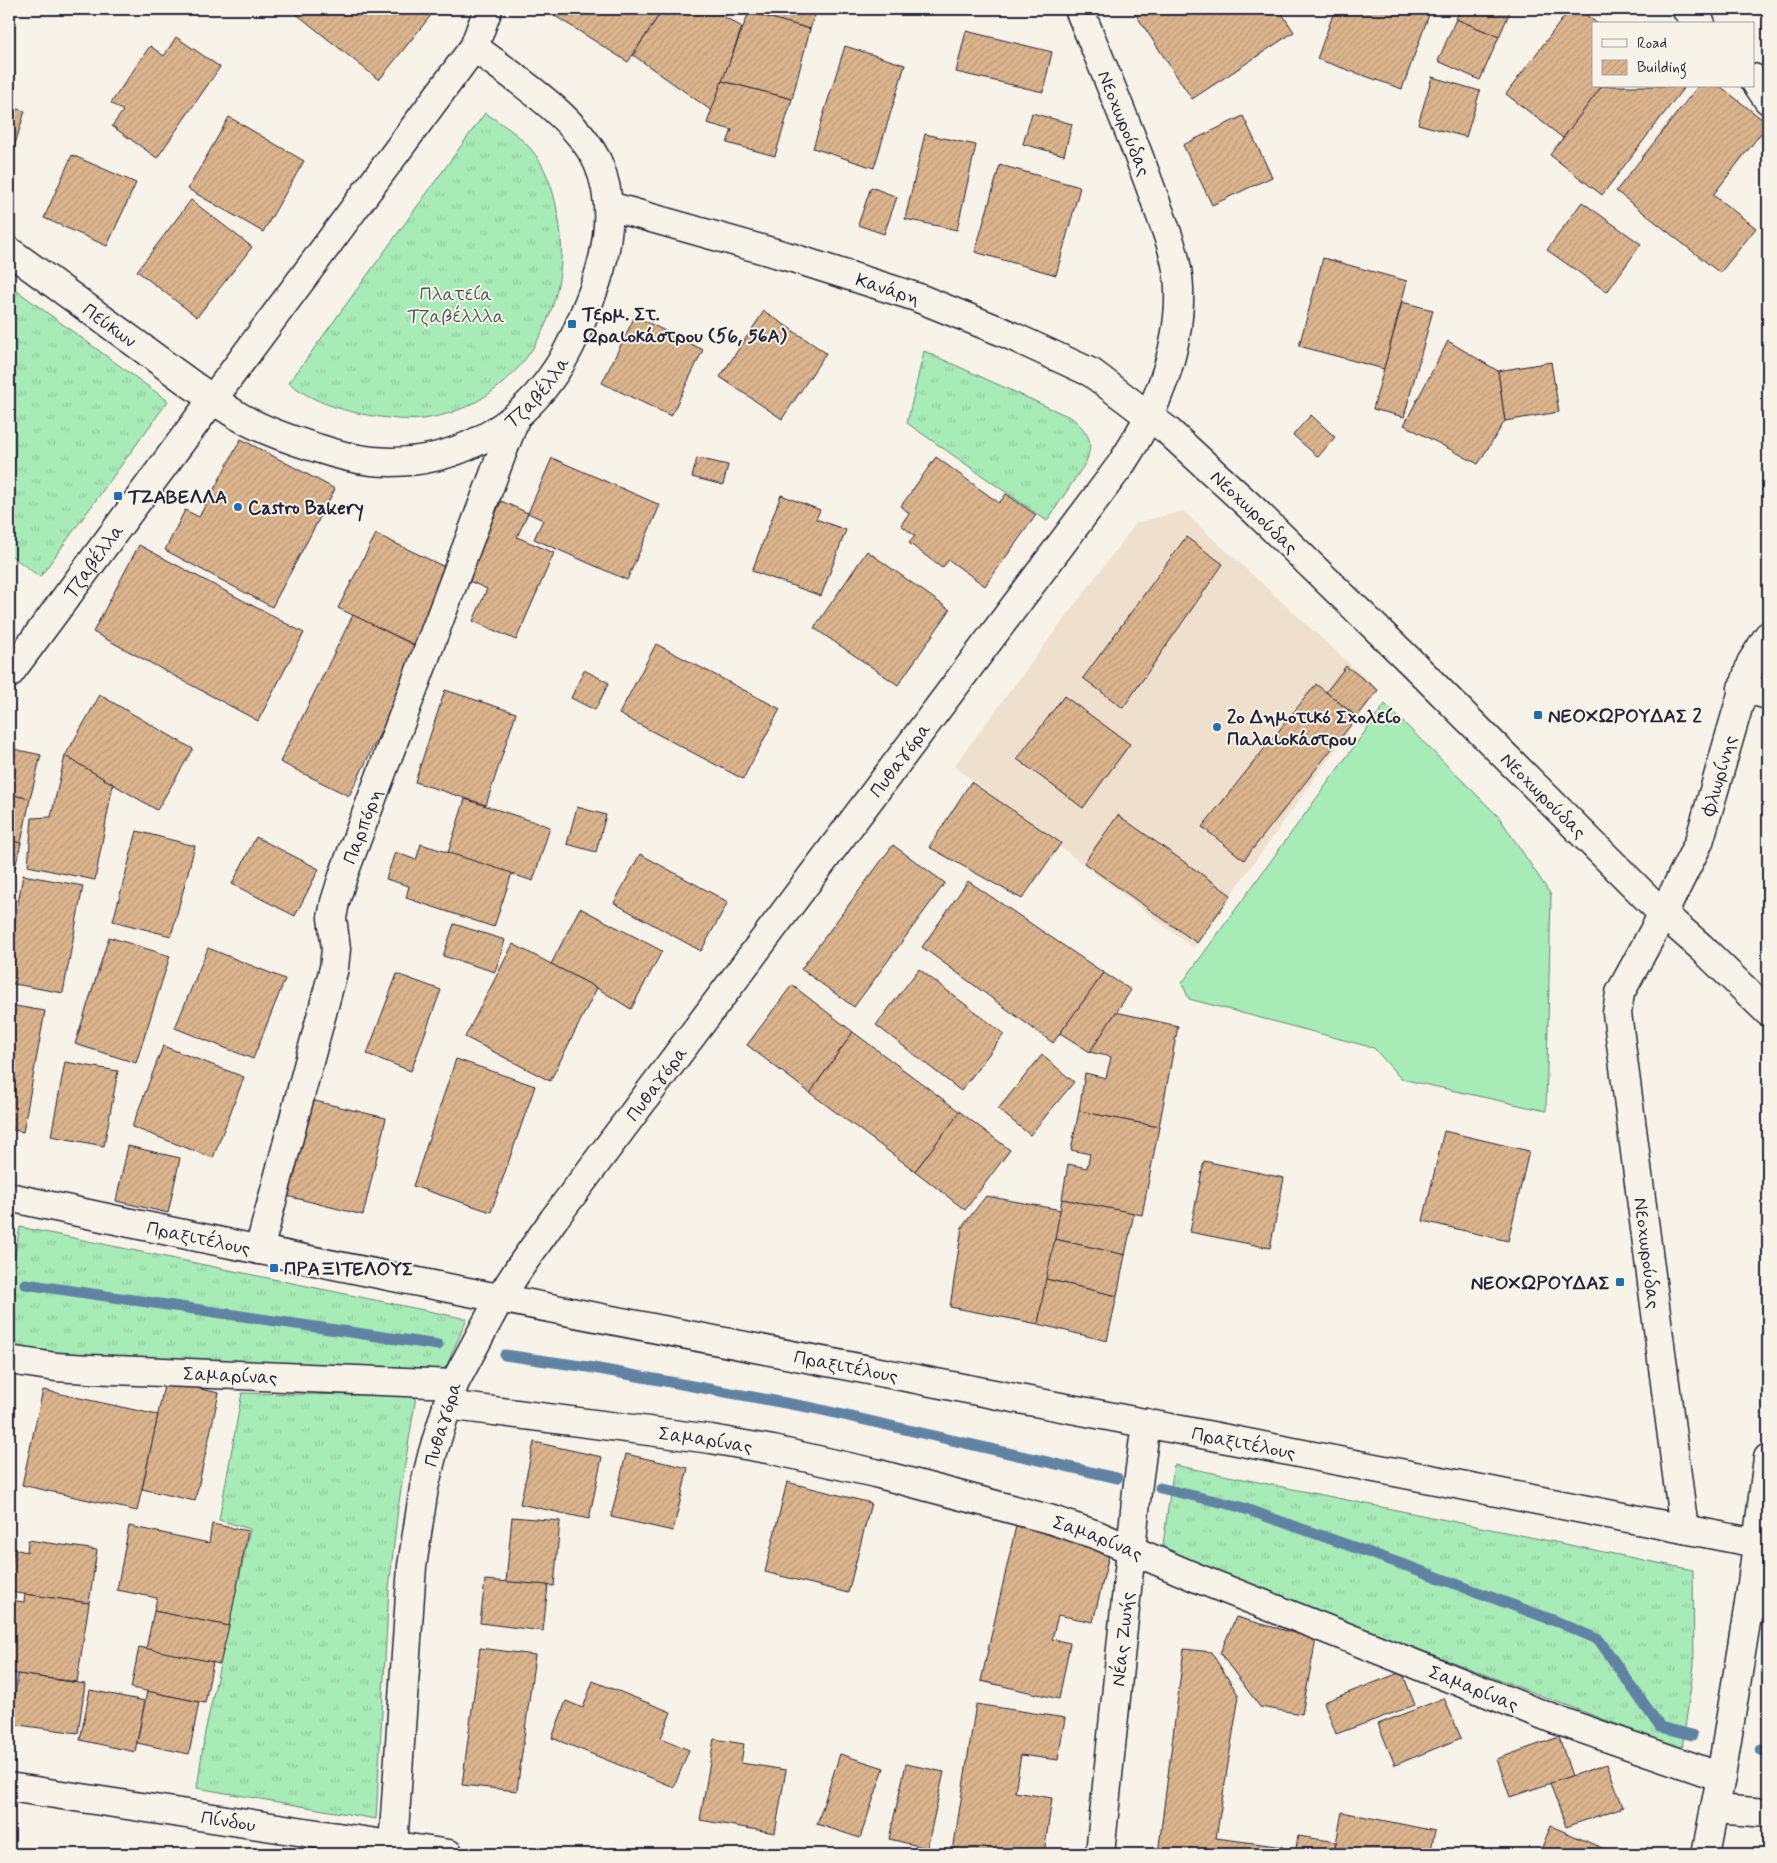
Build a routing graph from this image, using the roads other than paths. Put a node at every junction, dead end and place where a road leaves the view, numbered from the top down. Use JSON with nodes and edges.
{"nodes":[{"id":1,"x":488,"y":9,"type":"edge"},
{"id":2,"x":1079,"y":9,"type":"edge"},
{"id":3,"x":1686,"y":9,"type":"edge"},
{"id":4,"x":1699,"y":22,"type":"edge"},
{"id":5,"x":474,"y":47,"type":"junction"},
{"id":6,"x":1754,"y":79,"type":"edge"},
{"id":7,"x":1768,"y":100,"type":"edge"},
{"id":8,"x":608,"y":206,"type":"junction"},
{"id":9,"x":9,"y":250,"type":"edge"},
{"id":10,"x":212,"y":398,"type":"junction"},
{"id":11,"x":1149,"y":415,"type":"junction"},
{"id":12,"x":516,"y":416,"type":"junction"},
{"id":13,"x":1768,"y":636,"type":"edge"},
{"id":14,"x":9,"y":674,"type":"edge"},
{"id":15,"x":1742,"y":688,"type":"junction"},
{"id":16,"x":1768,"y":696,"type":"edge"},
{"id":17,"x":1663,"y":914,"type":"junction"},
{"id":18,"x":1768,"y":1012,"type":"edge"},
{"id":19,"x":9,"y":1199,"type":"edge"},
{"id":20,"x":258,"y":1250,"type":"junction"},
{"id":21,"x":500,"y":1298,"type":"junction"},
{"id":22,"x":9,"y":1360,"type":"edge"},
{"id":23,"x":450,"y":1395,"type":"junction"},
{"id":24,"x":1146,"y":1423,"type":"junction"},
{"id":25,"x":1768,"y":1458,"type":"edge"},
{"id":26,"x":1684,"y":1530,"type":"junction"},
{"id":27,"x":1756,"y":1544,"type":"junction"},
{"id":28,"x":1132,"y":1550,"type":"junction"},
{"id":29,"x":1760,"y":1601,"type":"edge"},
{"id":30,"x":1721,"y":1777,"type":"junction"},
{"id":31,"x":9,"y":1787,"type":"edge"},
{"id":32,"x":1714,"y":1809,"type":"junction"},
{"id":33,"x":1768,"y":1813,"type":"edge"},
{"id":34,"x":393,"y":1846,"type":"junction"},
{"id":35,"x":449,"y":1854,"type":"edge"},
{"id":36,"x":1100,"y":1854,"type":"edge"},
{"id":37,"x":1706,"y":1854,"type":"edge"}],
"edges":[{"from":1,"to":5,"type":"street","name":"Τζαβέλλα"},
{"from":2,"to":11,"type":"street","name":"Νεοχωρούδας"},
{"from":3,"to":4,"type":"street"},
{"from":5,"to":8,"type":"street","name":"Τζαβέλλα"},
{"from":5,"to":10,"type":"street","name":"Τζαβέλλα"},
{"from":6,"to":7,"type":"street"},
{"from":8,"to":11,"type":"street","name":"Κανάρη"},
{"from":8,"to":12,"type":"street","name":"Τζαβέλλα"},
{"from":9,"to":10,"type":"street","name":"Πεύκων"},
{"from":10,"to":12,"type":"street","name":"Τζαβέλλα"},
{"from":10,"to":14,"type":"street","name":"Τζαβέλλα"},
{"from":11,"to":17,"type":"street","name":"Νεοχωρούδας"},
{"from":11,"to":21,"type":"street","name":"Πυθαγόρα"},
{"from":12,"to":20,"type":"street","name":"Παρπόρη"},
{"from":13,"to":15,"type":"street","name":"Φλωρίνης"},
{"from":15,"to":16,"type":"street"},
{"from":15,"to":17,"type":"street","name":"Φλωρίνης"},
{"from":17,"to":18,"type":"street","name":"Νεοχωρούδας"},
{"from":17,"to":26,"type":"street","name":"Νεοχωρούδας"},
{"from":19,"to":20,"type":"street","name":"Πραξιτέλους"},
{"from":20,"to":21,"type":"street","name":"Πραξιτέλους"},
{"from":21,"to":23,"type":"street","name":"Πυθαγόρα"},
{"from":21,"to":24,"type":"street","name":"Πραξιτέλους"},
{"from":22,"to":23,"type":"street","name":"Σαμαρίνας"},
{"from":23,"to":28,"type":"street","name":"Σαμαρίνας"},
{"from":23,"to":34,"type":"street","name":"Πυθαγόρα"},
{"from":24,"to":26,"type":"street","name":"Πραξιτέλους"},
{"from":24,"to":28,"type":"street","name":"Νέας Ζωής"},
{"from":25,"to":27,"type":"street"},
{"from":26,"to":27,"type":"street"},
{"from":27,"to":29,"type":"street"},
{"from":28,"to":30,"type":"street","name":"Σαμαρίνας"},
{"from":28,"to":36,"type":"street","name":"Νέας Ζωής"},
{"from":29,"to":30,"type":"street"},
{"from":30,"to":32,"type":"street"},
{"from":31,"to":34,"type":"street","name":"Πίνδου"},
{"from":32,"to":33,"type":"street"},
{"from":32,"to":37,"type":"street"},
{"from":34,"to":35,"type":"street","name":"Πίνδου"}]}
